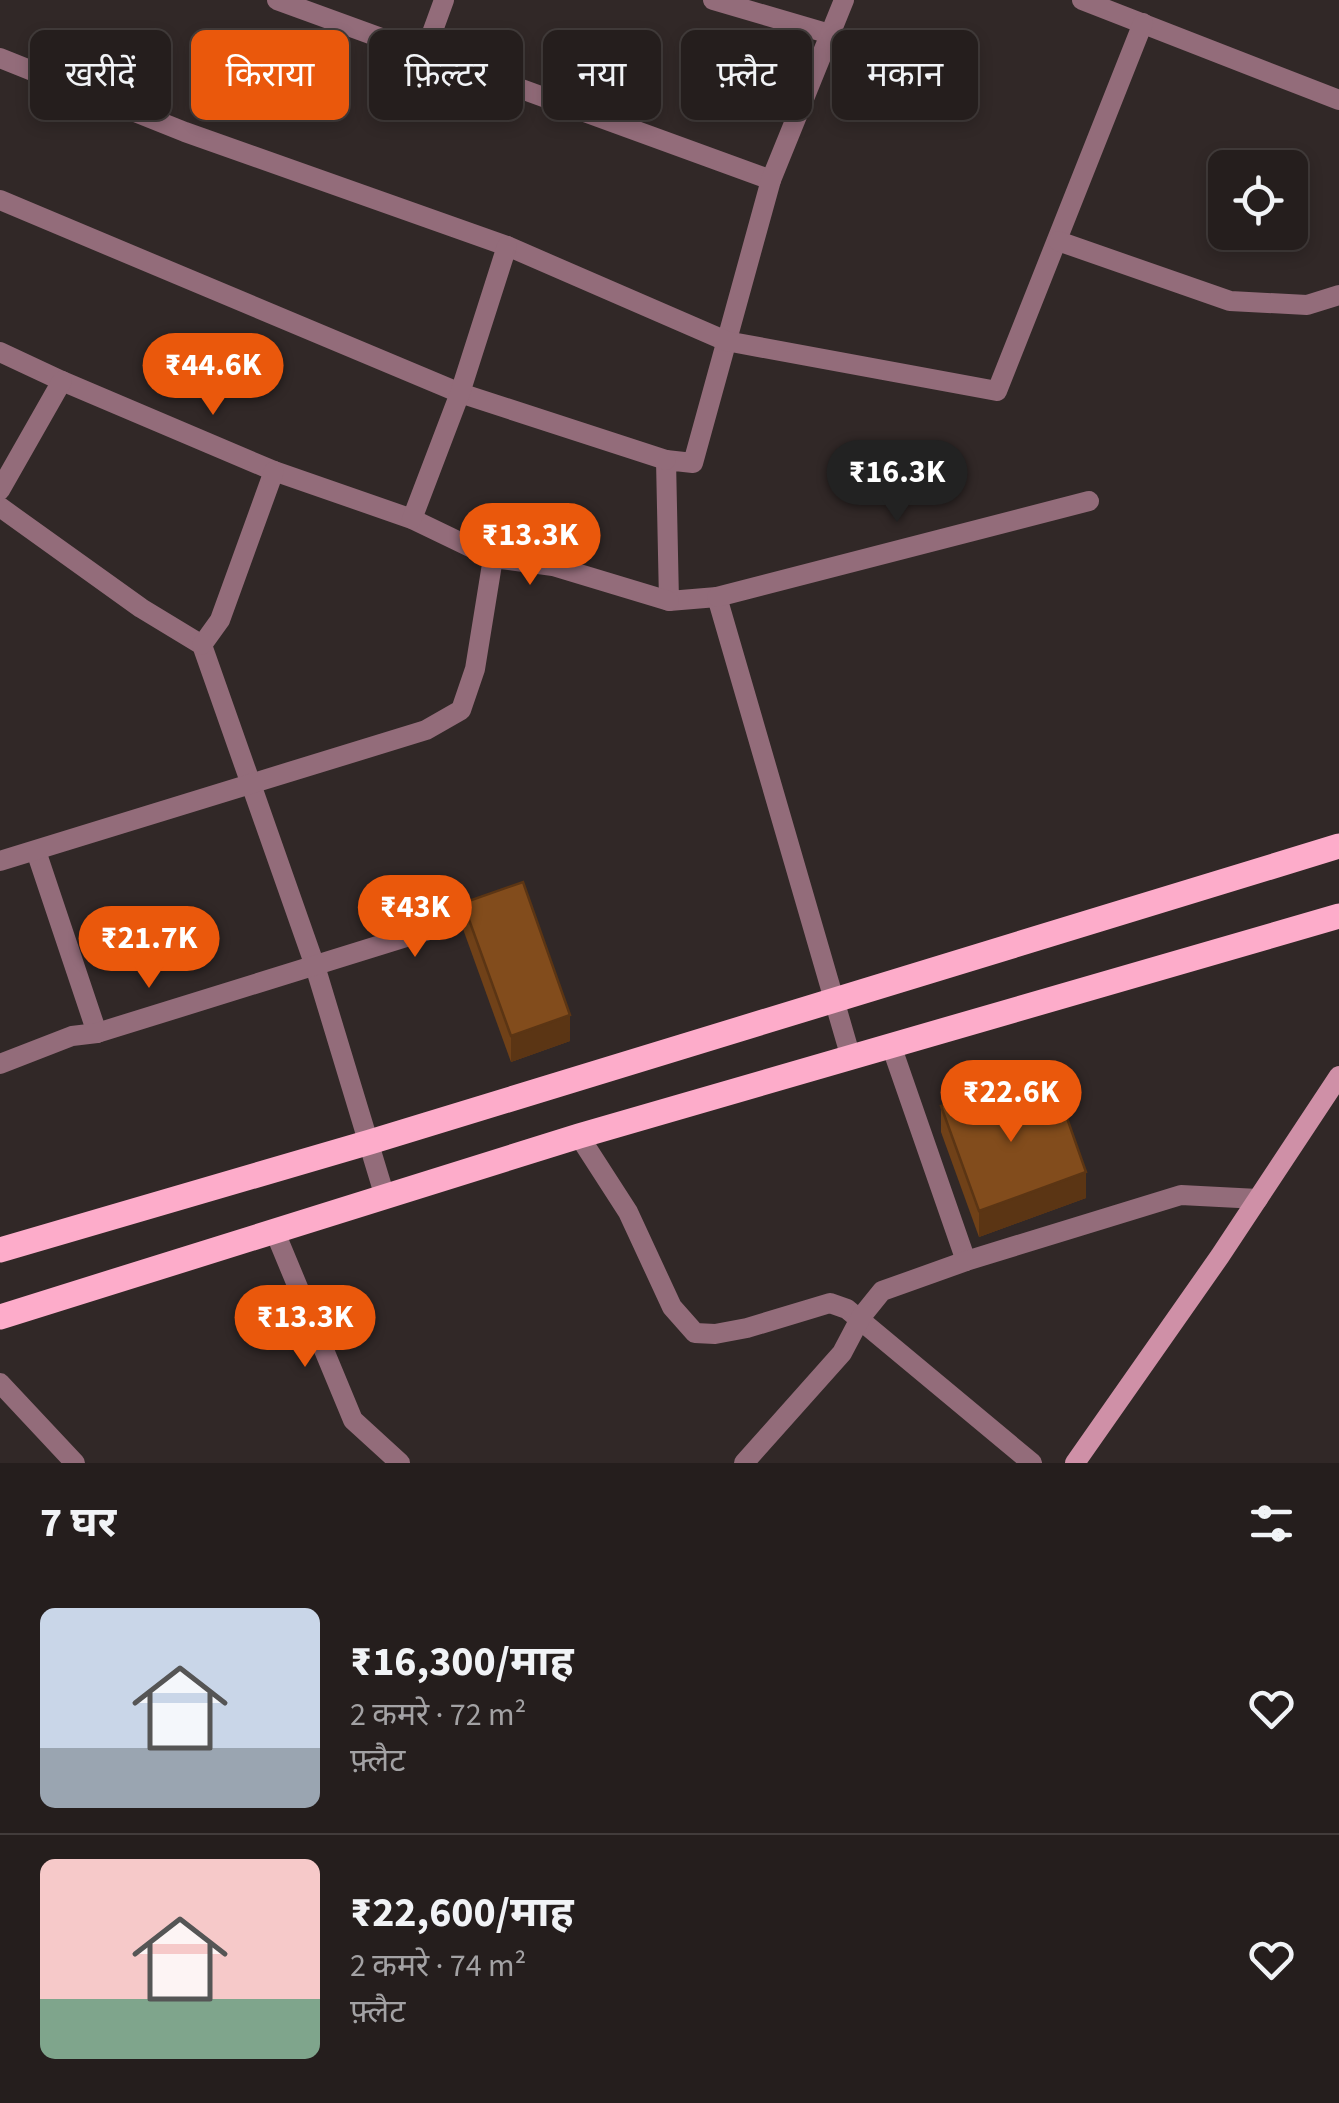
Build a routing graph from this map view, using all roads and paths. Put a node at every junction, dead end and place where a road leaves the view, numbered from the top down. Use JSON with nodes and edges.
{"nodes":[{"id":1,"x":277,"y":0,"type":"edge"},
{"id":2,"x":444,"y":0,"type":"edge"},
{"id":3,"x":713,"y":0,"type":"edge"},
{"id":4,"x":844,"y":0,"type":"edge"},
{"id":5,"x":1082,"y":0,"type":"edge"},
{"id":6,"x":1142,"y":23,"type":"junction"},
{"id":7,"x":433,"y":30,"type":"edge"},
{"id":8,"x":369,"y":34,"type":"edge"},
{"id":9,"x":830,"y":34,"type":"junction"},
{"id":10,"x":0,"y":58,"type":"edge"},
{"id":11,"x":523,"y":91,"type":"edge"},
{"id":12,"x":1339,"y":100,"type":"edge"},
{"id":13,"x":770,"y":180,"type":"junction"},
{"id":14,"x":0,"y":200,"type":"edge"},
{"id":15,"x":1058,"y":241,"type":"junction"},
{"id":16,"x":507,"y":246,"type":"junction"},
{"id":17,"x":1339,"y":295,"type":"edge"},
{"id":18,"x":726,"y":341,"type":"junction"},
{"id":19,"x":0,"y":352,"type":"edge"},
{"id":20,"x":62,"y":382,"type":"junction"},
{"id":21,"x":460,"y":393,"type":"junction"},
{"id":22,"x":666,"y":460,"type":"junction"},
{"id":23,"x":274,"y":471,"type":"junction"},
{"id":24,"x":0,"y":490,"type":"edge"},
{"id":25,"x":1088,"y":501,"type":"dead end"},
{"id":26,"x":0,"y":507,"type":"edge"},
{"id":27,"x":412,"y":520,"type":"junction"},
{"id":28,"x":493,"y":558,"type":"junction"},
{"id":29,"x":716,"y":597,"type":"junction"},
{"id":30,"x":669,"y":601,"type":"junction"},
{"id":31,"x":202,"y":645,"type":"junction"},
{"id":32,"x":253,"y":785,"type":"junction"},
{"id":33,"x":1339,"y":846,"type":"edge"},
{"id":34,"x":36,"y":851,"type":"junction"},
{"id":35,"x":0,"y":861,"type":"edge"},
{"id":36,"x":501,"y":907,"type":"edge"},
{"id":37,"x":1339,"y":916,"type":"edge"},
{"id":38,"x":315,"y":966,"type":"junction"},
{"id":39,"x":834,"y":998,"type":"junction"},
{"id":40,"x":96,"y":1033,"type":"junction"},
{"id":41,"x":892,"y":1048,"type":"junction"},
{"id":42,"x":851,"y":1058,"type":"junction"},
{"id":43,"x":0,"y":1064,"type":"edge"},
{"id":44,"x":1339,"y":1076,"type":"edge"},
{"id":45,"x":579,"y":1136,"type":"junction"},
{"id":46,"x":370,"y":1142,"type":"junction"},
{"id":47,"x":385,"y":1197,"type":"junction"},
{"id":48,"x":1258,"y":1199,"type":"junction"},
{"id":49,"x":275,"y":1232,"type":"junction"},
{"id":50,"x":0,"y":1250,"type":"edge"},
{"id":51,"x":966,"y":1261,"type":"junction"},
{"id":52,"x":861,"y":1317,"type":"junction"},
{"id":53,"x":0,"y":1318,"type":"edge"},
{"id":54,"x":0,"y":1383,"type":"edge"},
{"id":55,"x":75,"y":1463,"type":"edge"},
{"id":56,"x":400,"y":1463,"type":"edge"},
{"id":57,"x":744,"y":1463,"type":"edge"},
{"id":58,"x":1032,"y":1463,"type":"edge"},
{"id":59,"x":1075,"y":1463,"type":"edge"}],
"edges":[{"from":1,"to":8,"type":"street"},
{"from":2,"to":7,"type":"street"},
{"from":3,"to":9,"type":"street"},
{"from":4,"to":9,"type":"street"},
{"from":5,"to":6,"type":"street"},
{"from":6,"to":12,"type":"street"},
{"from":6,"to":15,"type":"street"},
{"from":9,"to":13,"type":"street"},
{"from":10,"to":16,"type":"street"},
{"from":11,"to":13,"type":"street"},
{"from":13,"to":18,"type":"street"},
{"from":14,"to":21,"type":"street"},
{"from":15,"to":17,"type":"street"},
{"from":15,"to":18,"type":"street"},
{"from":16,"to":18,"type":"street"},
{"from":16,"to":21,"type":"street"},
{"from":18,"to":22,"type":"street"},
{"from":19,"to":20,"type":"street"},
{"from":20,"to":23,"type":"street"},
{"from":20,"to":24,"type":"street"},
{"from":21,"to":22,"type":"street"},
{"from":21,"to":27,"type":"street"},
{"from":22,"to":30,"type":"street"},
{"from":23,"to":27,"type":"street"},
{"from":23,"to":31,"type":"street"},
{"from":25,"to":29,"type":"street"},
{"from":26,"to":31,"type":"street"},
{"from":27,"to":28,"type":"street"},
{"from":28,"to":30,"type":"street"},
{"from":28,"to":32,"type":"street"},
{"from":29,"to":30,"type":"street"},
{"from":29,"to":39,"type":"street"},
{"from":31,"to":32,"type":"street"},
{"from":32,"to":34,"type":"street"},
{"from":32,"to":38,"type":"street"},
{"from":33,"to":39,"type":"main road"},
{"from":34,"to":35,"type":"street"},
{"from":34,"to":40,"type":"street"},
{"from":36,"to":38,"type":"street"},
{"from":37,"to":41,"type":"main road"},
{"from":38,"to":40,"type":"street"},
{"from":38,"to":46,"type":"street"},
{"from":39,"to":42,"type":"street"},
{"from":39,"to":46,"type":"main road"},
{"from":40,"to":43,"type":"street"},
{"from":41,"to":42,"type":"main road"},
{"from":41,"to":51,"type":"street"},
{"from":42,"to":45,"type":"main road"},
{"from":44,"to":48,"type":"street"},
{"from":45,"to":47,"type":"main road"},
{"from":45,"to":52,"type":"street"},
{"from":46,"to":47,"type":"street"},
{"from":46,"to":50,"type":"main road"},
{"from":47,"to":49,"type":"main road"},
{"from":48,"to":51,"type":"street"},
{"from":48,"to":59,"type":"street"},
{"from":49,"to":53,"type":"main road"},
{"from":49,"to":56,"type":"street"},
{"from":51,"to":52,"type":"street"},
{"from":52,"to":57,"type":"street"},
{"from":52,"to":58,"type":"street"},
{"from":54,"to":55,"type":"street"}]}
